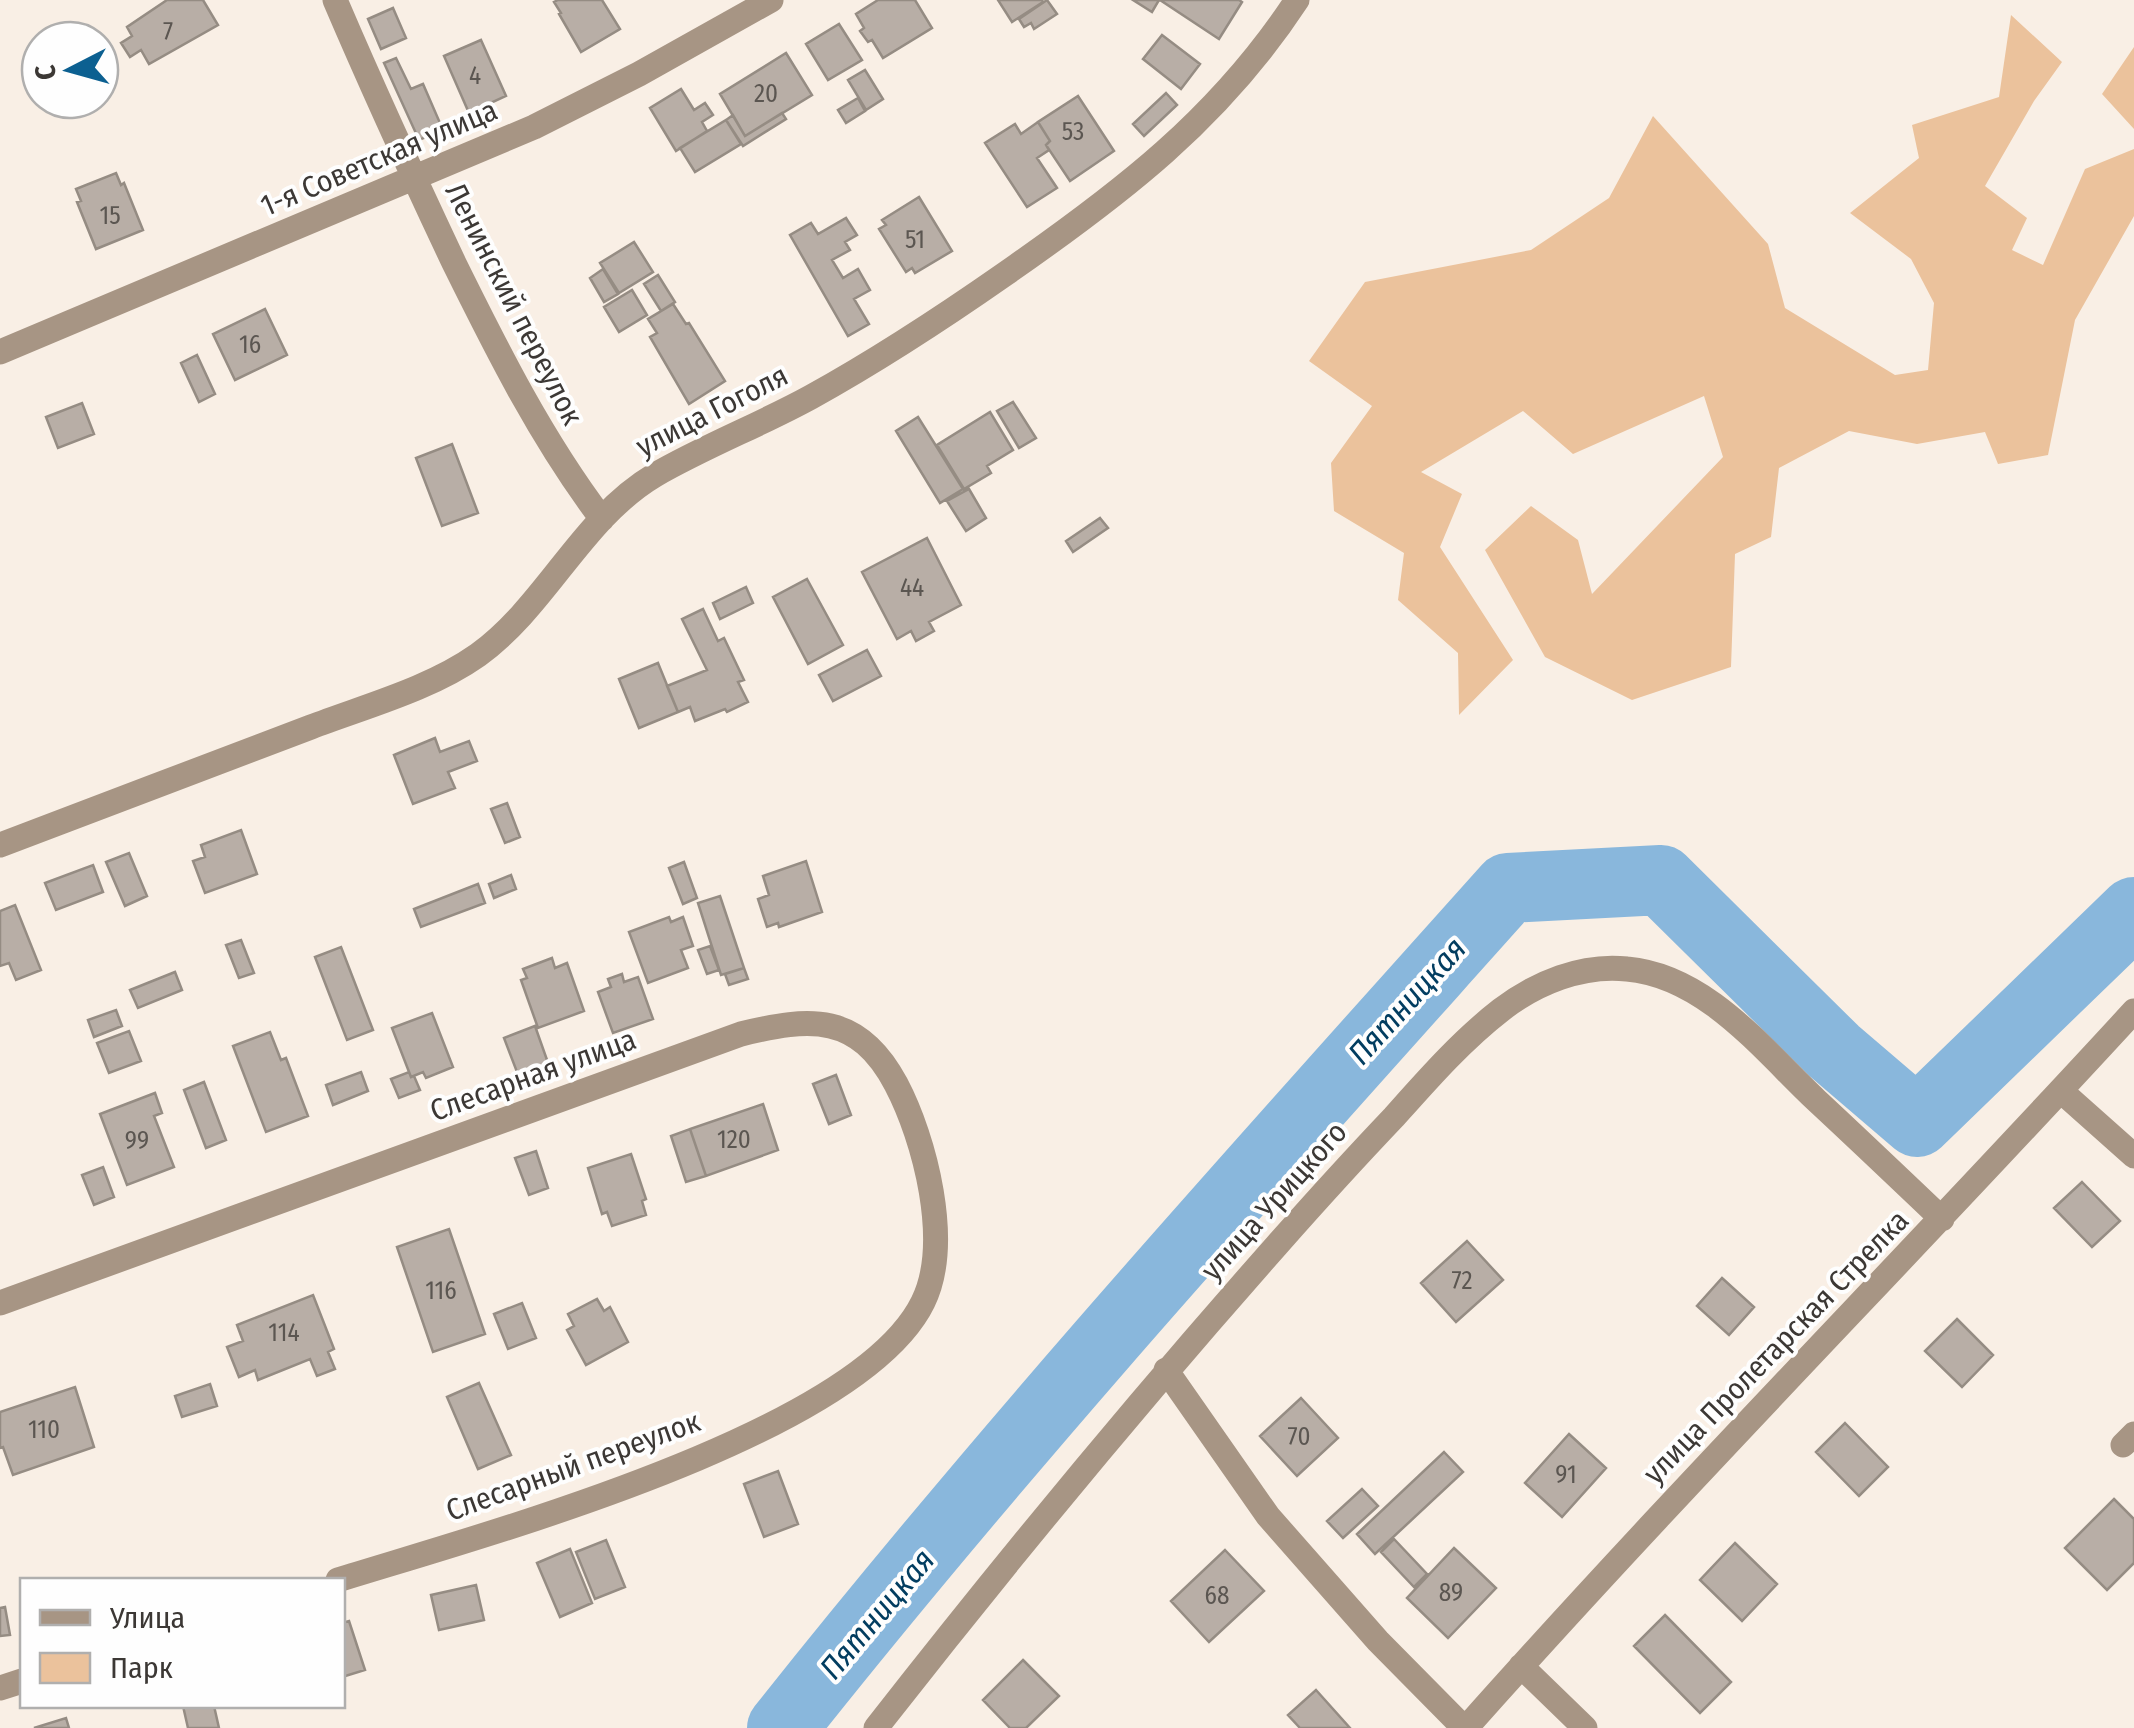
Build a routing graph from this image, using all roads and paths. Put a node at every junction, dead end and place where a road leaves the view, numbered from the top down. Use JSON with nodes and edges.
{"nodes":[{"id":1,"x":335,"y":0,"type":"edge"},
{"id":2,"x":771,"y":0,"type":"edge"},
{"id":3,"x":1298,"y":0,"type":"edge"},
{"id":4,"x":414,"y":179,"type":"junction"},
{"id":5,"x":0,"y":352,"type":"edge"},
{"id":6,"x":602,"y":519,"type":"junction"},
{"id":7,"x":0,"y":845,"type":"edge"},
{"id":8,"x":2134,"y":1011,"type":"edge"},
{"id":9,"x":2061,"y":1091,"type":"junction"},
{"id":10,"x":2134,"y":1156,"type":"edge"},
{"id":11,"x":1942,"y":1219,"type":"junction"},
{"id":12,"x":936,"y":1264,"type":"joint"},
{"id":13,"x":0,"y":1303,"type":"edge"},
{"id":14,"x":1166,"y":1370,"type":"junction"},
{"id":15,"x":344,"y":1578,"type":"edge"},
{"id":16,"x":1521,"y":1666,"type":"junction"},
{"id":17,"x":876,"y":1728,"type":"edge"},
{"id":18,"x":1465,"y":1728,"type":"edge"},
{"id":19,"x":1585,"y":1728,"type":"edge"}],
"edges":[{"from":1,"to":4,"type":"street","name":"Ленинский переулок"},
{"from":2,"to":4,"type":"street","name":"1-я Советская улица"},
{"from":3,"to":6,"type":"street","name":"улица Гоголя"},
{"from":4,"to":5,"type":"street","name":"1-я Советская улица"},
{"from":4,"to":6,"type":"street","name":"Ленинский переулок"},
{"from":6,"to":7,"type":"street","name":"улица Гоголя"},
{"from":8,"to":9,"type":"street","name":"улица Пролетарская Стрелка"},
{"from":9,"to":10,"type":"street"},
{"from":9,"to":11,"type":"street","name":"улица Пролетарская Стрелка"},
{"from":11,"to":14,"type":"street","name":"улица Урицкого"},
{"from":11,"to":16,"type":"street","name":"улица Пролетарская Стрелка"},
{"from":12,"to":13,"type":"street","name":"Слесарная улица"},
{"from":12,"to":15,"type":"street","name":"Слесарный переулок"},
{"from":14,"to":17,"type":"street","name":"улица Урицкого"},
{"from":14,"to":18,"type":"street"},
{"from":16,"to":18,"type":"street","name":"улица Пролетарская Стрелка"},
{"from":16,"to":19,"type":"street"}]}
